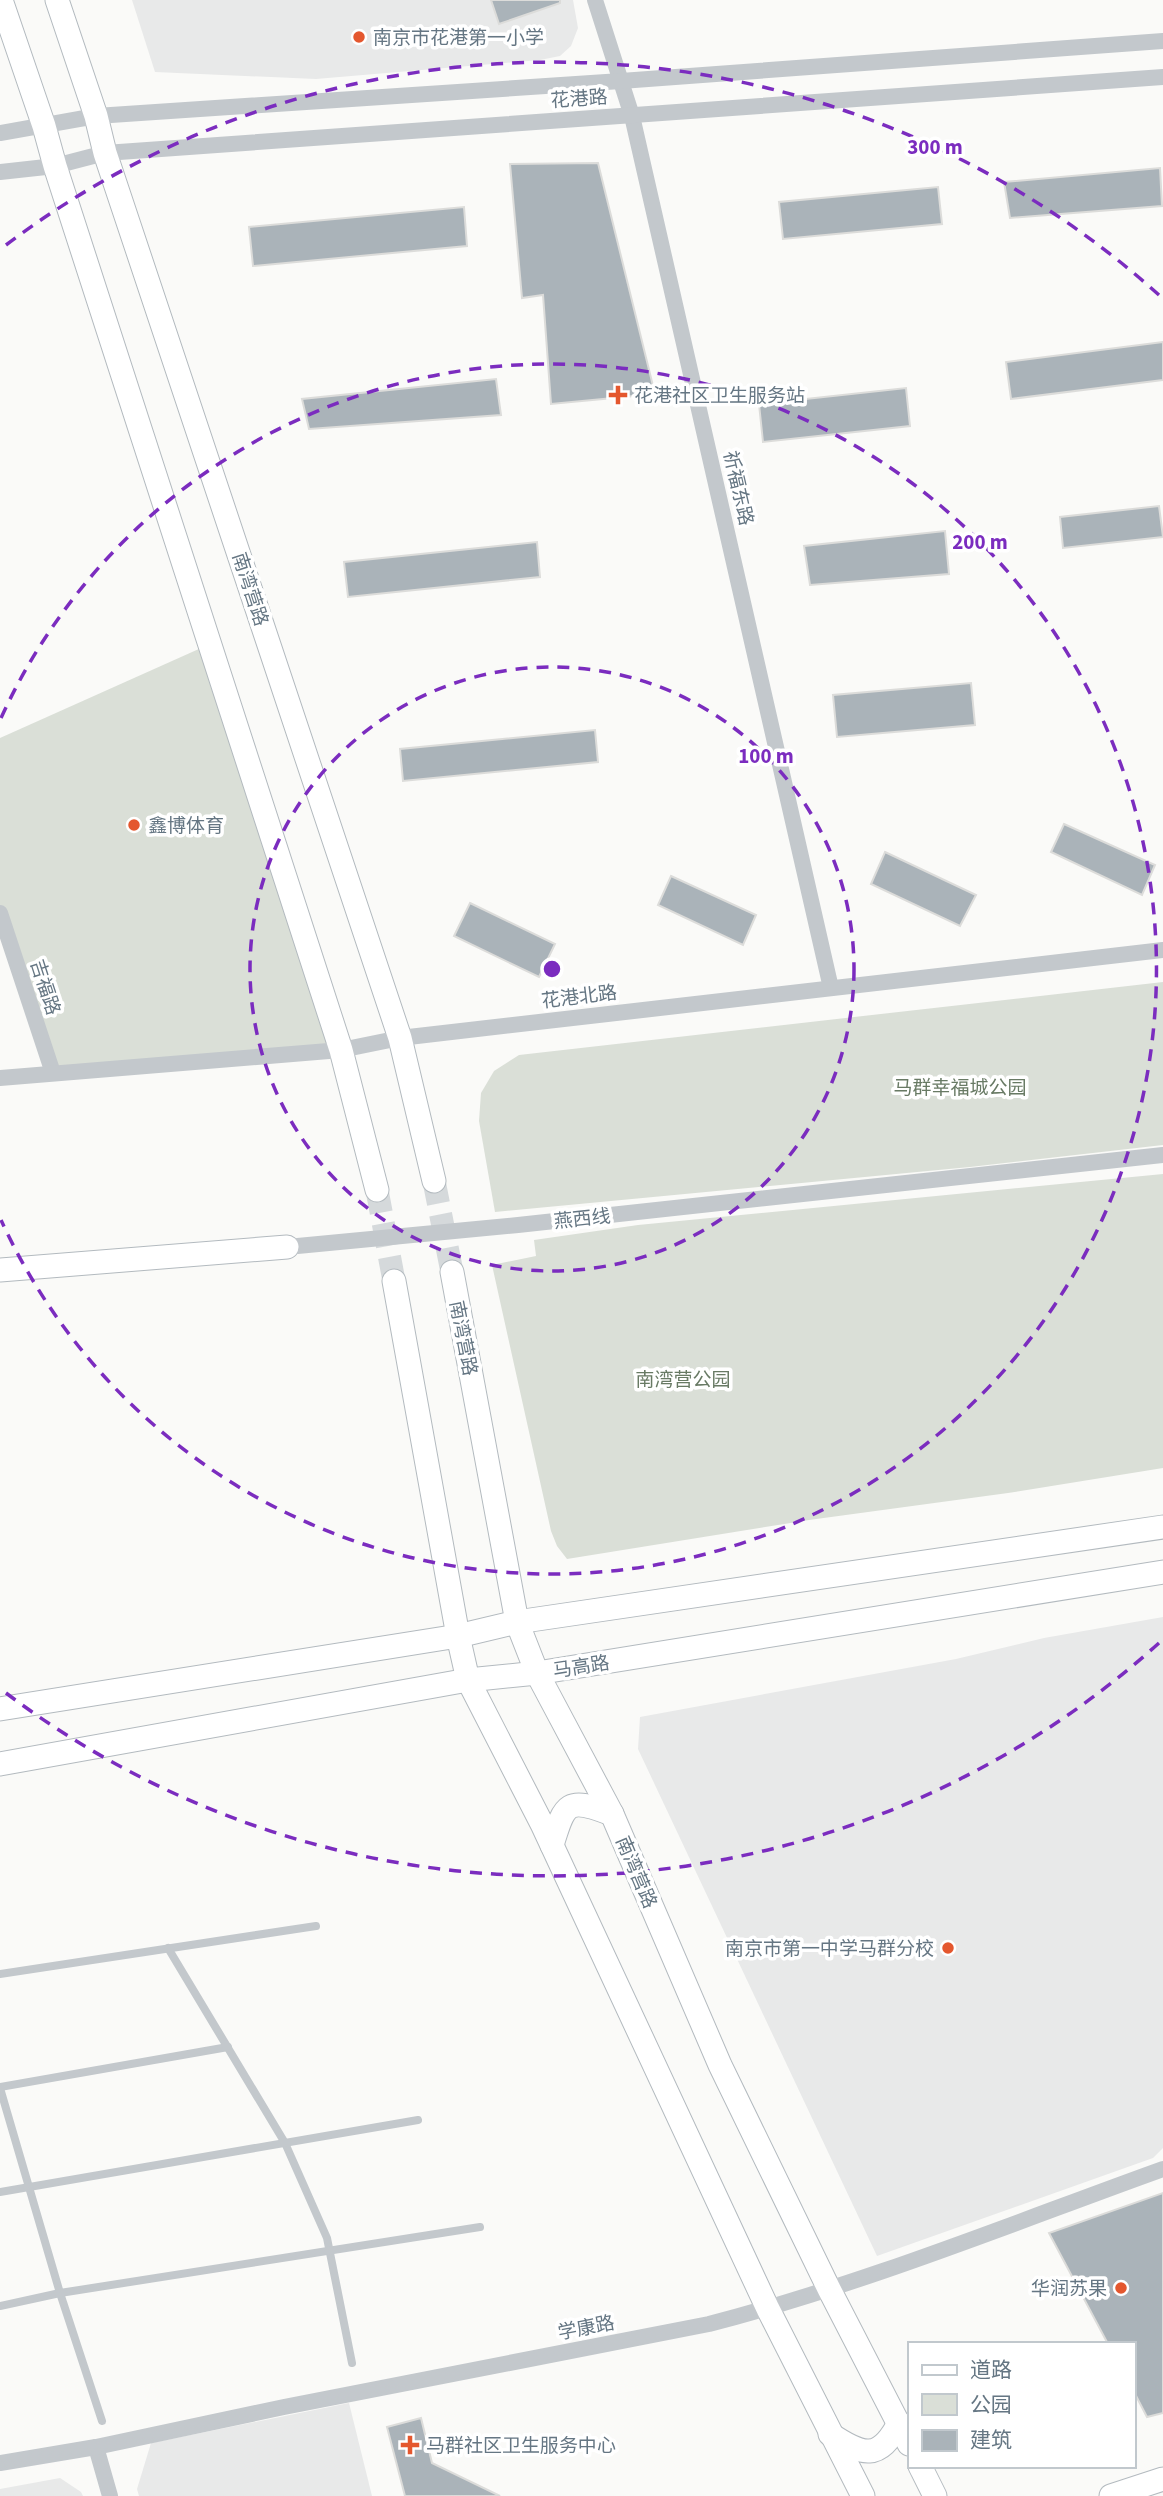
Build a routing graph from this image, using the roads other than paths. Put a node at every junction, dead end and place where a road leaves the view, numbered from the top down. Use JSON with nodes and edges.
{"nodes":[{"id":1,"x":1,"y":0,"type":"edge"},
{"id":2,"x":57,"y":0,"type":"edge"},
{"id":3,"x":596,"y":0,"type":"edge"},
{"id":4,"x":1163,"y":41,"type":"edge"},
{"id":5,"x":1163,"y":77,"type":"edge"},
{"id":6,"x":621,"y":81,"type":"junction"},
{"id":7,"x":96,"y":116,"type":"junction"},
{"id":8,"x":632,"y":116,"type":"junction"},
{"id":9,"x":44,"y":126,"type":"junction"},
{"id":10,"x":0,"y":133,"type":"edge"},
{"id":11,"x":105,"y":153,"type":"junction"},
{"id":12,"x":55,"y":166,"type":"junction"},
{"id":13,"x":0,"y":172,"type":"edge"},
{"id":14,"x":0,"y":913,"type":"edge"},
{"id":15,"x":1163,"y":950,"type":"edge"},
{"id":16,"x":831,"y":988,"type":"junction"},
{"id":17,"x":400,"y":1038,"type":"junction"},
{"id":18,"x":341,"y":1050,"type":"junction"},
{"id":19,"x":53,"y":1073,"type":"junction"},
{"id":20,"x":0,"y":1078,"type":"edge"},
{"id":21,"x":1163,"y":1155,"type":"edge"},
{"id":22,"x":434,"y":1181,"type":"tunnel mouth"},
{"id":23,"x":377,"y":1190,"type":"tunnel mouth"},
{"id":24,"x":287,"y":1247,"type":"joint"},
{"id":25,"x":0,"y":1270,"type":"edge"},
{"id":26,"x":452,"y":1272,"type":"tunnel mouth"},
{"id":27,"x":394,"y":1281,"type":"tunnel mouth"},
{"id":28,"x":1163,"y":1527,"type":"edge"},
{"id":29,"x":1163,"y":1572,"type":"edge"},
{"id":30,"x":517,"y":1622,"type":"junction"},
{"id":31,"x":458,"y":1636,"type":"junction"},
{"id":32,"x":537,"y":1673,"type":"junction"},
{"id":33,"x":468,"y":1680,"type":"junction"},
{"id":34,"x":0,"y":1709,"type":"edge"},
{"id":35,"x":0,"y":1764,"type":"edge"},
{"id":36,"x":611,"y":1814,"type":"junction"},
{"id":37,"x":552,"y":1845,"type":"junction"},
{"id":38,"x":316,"y":1926,"type":"dead end"},
{"id":39,"x":168,"y":1948,"type":"junction"},
{"id":40,"x":0,"y":1974,"type":"edge"},
{"id":41,"x":228,"y":2047,"type":"junction"},
{"id":42,"x":0,"y":2088,"type":"edge"},
{"id":43,"x":418,"y":2120,"type":"dead end"},
{"id":44,"x":285,"y":2143,"type":"junction"},
{"id":45,"x":1163,"y":2169,"type":"edge"},
{"id":46,"x":29,"y":2187,"type":"junction"},
{"id":47,"x":0,"y":2192,"type":"edge"},
{"id":48,"x":480,"y":2227,"type":"dead end"},
{"id":49,"x":330,"y":2251,"type":"junction"},
{"id":50,"x":829,"y":2289,"type":"junction"},
{"id":51,"x":60,"y":2293,"type":"junction"},
{"id":52,"x":0,"y":2306,"type":"edge"},
{"id":53,"x":768,"y":2309,"type":"junction"},
{"id":54,"x":352,"y":2363,"type":"dead end"},
{"id":55,"x":102,"y":2421,"type":"dead end"},
{"id":56,"x":899,"y":2423,"type":"junction"},
{"id":57,"x":830,"y":2434,"type":"junction"},
{"id":58,"x":908,"y":2442,"type":"edge"},
{"id":59,"x":96,"y":2447,"type":"junction"},
{"id":60,"x":0,"y":2463,"type":"edge"},
{"id":61,"x":921,"y":2468,"type":"edge"},
{"id":62,"x":1163,"y":2479,"type":"edge"},
{"id":63,"x":110,"y":2496,"type":"edge"},
{"id":64,"x":863,"y":2496,"type":"edge"},
{"id":65,"x":935,"y":2496,"type":"edge"},
{"id":66,"x":1111,"y":2496,"type":"edge"}],
"edges":[{"from":1,"to":9,"type":"main road"},
{"from":2,"to":7,"type":"main road","name":"南湾营路"},
{"from":3,"to":6,"type":"street","name":"祈福东路"},
{"from":4,"to":6,"type":"street","name":"花港路"},
{"from":5,"to":8,"type":"street","name":"花港路"},
{"from":6,"to":7,"type":"street","name":"花港路"},
{"from":6,"to":8,"type":"street","name":"祈福东路"},
{"from":7,"to":9,"type":"street","name":"花港路"},
{"from":7,"to":11,"type":"main road","name":"南湾营路"},
{"from":8,"to":11,"type":"street","name":"花港路"},
{"from":8,"to":16,"type":"street","name":"祈福东路"},
{"from":9,"to":10,"type":"street","name":"花港路"},
{"from":9,"to":12,"type":"main road"},
{"from":11,"to":12,"type":"street","name":"花港路"},
{"from":11,"to":17,"type":"main road","name":"南湾营路"},
{"from":12,"to":13,"type":"street","name":"花港路"},
{"from":12,"to":18,"type":"main road"},
{"from":14,"to":19,"type":"street","name":"吉福路"},
{"from":15,"to":16,"type":"street","name":"花港北路"},
{"from":16,"to":17,"type":"street","name":"花港北路"},
{"from":17,"to":18,"type":"street","name":"花港北路"},
{"from":17,"to":22,"type":"main road","name":"南湾营路"},
{"from":18,"to":19,"type":"street","name":"花港北路"},
{"from":18,"to":23,"type":"main road"},
{"from":19,"to":20,"type":"street","name":"花港北路"},
{"from":21,"to":24,"type":"street","name":"燕西线"},
{"from":24,"to":25,"type":"main road","name":"燕西线"},
{"from":26,"to":30,"type":"main road","name":"南湾营路"},
{"from":27,"to":31,"type":"main road"},
{"from":28,"to":30,"type":"main road"},
{"from":29,"to":32,"type":"main road","name":"马高路"},
{"from":30,"to":31,"type":"main road"},
{"from":30,"to":32,"type":"main road","name":"南湾营路"},
{"from":31,"to":33,"type":"main road"},
{"from":31,"to":34,"type":"main road"},
{"from":32,"to":33,"type":"main road","name":"马高路"},
{"from":32,"to":36,"type":"main road","name":"南湾营路"},
{"from":33,"to":35,"type":"main road","name":"马高路"},
{"from":33,"to":37,"type":"main road"},
{"from":36,"to":37,"type":"main road"},
{"from":36,"to":50,"type":"main road","name":"南湾营路"},
{"from":37,"to":53,"type":"main road"},
{"from":38,"to":39,"type":"lane"},
{"from":39,"to":40,"type":"lane"},
{"from":39,"to":41,"type":"lane"},
{"from":41,"to":42,"type":"lane"},
{"from":41,"to":44,"type":"lane"},
{"from":42,"to":46,"type":"lane"},
{"from":43,"to":44,"type":"lane"},
{"from":44,"to":46,"type":"lane"},
{"from":44,"to":49,"type":"lane"},
{"from":45,"to":50,"type":"street","name":"学康路"},
{"from":46,"to":47,"type":"lane"},
{"from":46,"to":51,"type":"lane"},
{"from":48,"to":49,"type":"lane"},
{"from":49,"to":51,"type":"lane"},
{"from":49,"to":54,"type":"lane"},
{"from":50,"to":53,"type":"street","name":"学康路"},
{"from":50,"to":56,"type":"main road","name":"南湾营路"},
{"from":51,"to":52,"type":"lane"},
{"from":51,"to":55,"type":"lane"},
{"from":53,"to":57,"type":"main road"},
{"from":53,"to":59,"type":"street","name":"学康路"},
{"from":56,"to":57,"type":"main road"},
{"from":56,"to":58,"type":"main road","name":"南湾营路"},
{"from":57,"to":64,"type":"main road"},
{"from":59,"to":60,"type":"street","name":"学康路"},
{"from":59,"to":63,"type":"street"},
{"from":61,"to":65,"type":"main road"},
{"from":62,"to":66,"type":"main road"}]}
